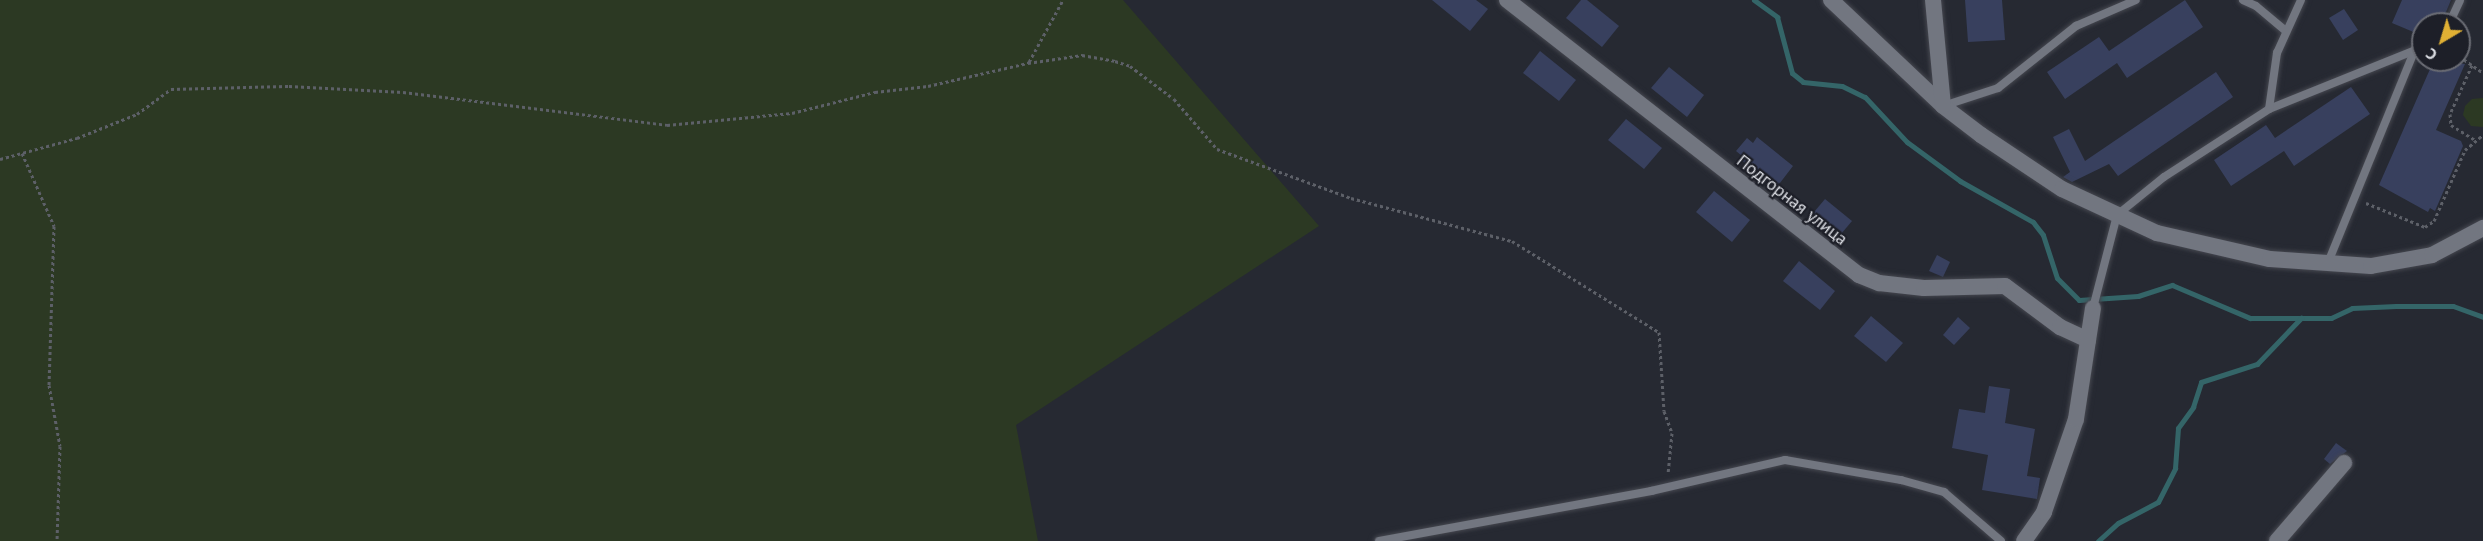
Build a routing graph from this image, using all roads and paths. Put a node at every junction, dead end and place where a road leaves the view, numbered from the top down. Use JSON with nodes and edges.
{"nodes":[{"id":1,"x":1063,"y":0,"type":"edge"},
{"id":2,"x":1507,"y":0,"type":"edge"},
{"id":3,"x":1831,"y":0,"type":"edge"},
{"id":4,"x":1933,"y":0,"type":"edge"},
{"id":5,"x":2136,"y":0,"type":"edge"},
{"id":6,"x":2243,"y":0,"type":"edge"},
{"id":7,"x":2301,"y":0,"type":"edge"},
{"id":8,"x":2285,"y":30,"type":"junction"},
{"id":9,"x":2411,"y":51,"type":"edge"},
{"id":10,"x":1028,"y":63,"type":"junction"},
{"id":11,"x":2472,"y":65,"type":"joint"},
{"id":12,"x":2411,"y":66,"type":"edge"},
{"id":13,"x":2483,"y":73,"type":"edge"},
{"id":14,"x":1943,"y":106,"type":"junction"},
{"id":15,"x":2269,"y":109,"type":"junction"},
{"id":16,"x":2483,"y":135,"type":"edge"},
{"id":17,"x":2475,"y":140,"type":"junction"},
{"id":18,"x":22,"y":153,"type":"junction"},
{"id":19,"x":0,"y":159,"type":"edge"},
{"id":20,"x":2354,"y":198,"type":"junction"},
{"id":21,"x":2116,"y":215,"type":"junction"},
{"id":22,"x":2483,"y":228,"type":"edge"},
{"id":23,"x":2326,"y":266,"type":"junction"},
{"id":24,"x":2093,"y":308,"type":"joint"},
{"id":25,"x":2088,"y":340,"type":"junction"},
{"id":26,"x":2344,"y":463,"type":"dead end"},
{"id":27,"x":1667,"y":487,"type":"junction"},
{"id":28,"x":57,"y":541,"type":"edge"},
{"id":29,"x":1379,"y":541,"type":"edge"},
{"id":30,"x":2001,"y":541,"type":"edge"},
{"id":31,"x":2024,"y":541,"type":"edge"},
{"id":32,"x":2277,"y":541,"type":"edge"}],
"edges":[{"from":1,"to":10,"type":"path"},
{"from":2,"to":25,"type":"street","name":"Подгорная улица"},
{"from":3,"to":14,"type":"street"},
{"from":4,"to":14,"type":"street"},
{"from":5,"to":14,"type":"lane"},
{"from":6,"to":8,"type":"lane"},
{"from":7,"to":8,"type":"lane"},
{"from":8,"to":15,"type":"lane"},
{"from":9,"to":15,"type":"lane"},
{"from":10,"to":18,"type":"path"},
{"from":10,"to":27,"type":"path"},
{"from":11,"to":13,"type":"path"},
{"from":11,"to":17,"type":"path"},
{"from":12,"to":20,"type":"lane"},
{"from":14,"to":21,"type":"street"},
{"from":15,"to":21,"type":"lane"},
{"from":16,"to":17,"type":"path"},
{"from":17,"to":20,"type":"path"},
{"from":18,"to":19,"type":"path"},
{"from":18,"to":28,"type":"path"},
{"from":20,"to":23,"type":"lane"},
{"from":21,"to":23,"type":"street"},
{"from":21,"to":24,"type":"lane"},
{"from":22,"to":23,"type":"street"},
{"from":24,"to":25,"type":"street"},
{"from":25,"to":31,"type":"street"},
{"from":26,"to":32,"type":"street"},
{"from":27,"to":29,"type":"lane"},
{"from":27,"to":30,"type":"lane"}]}
